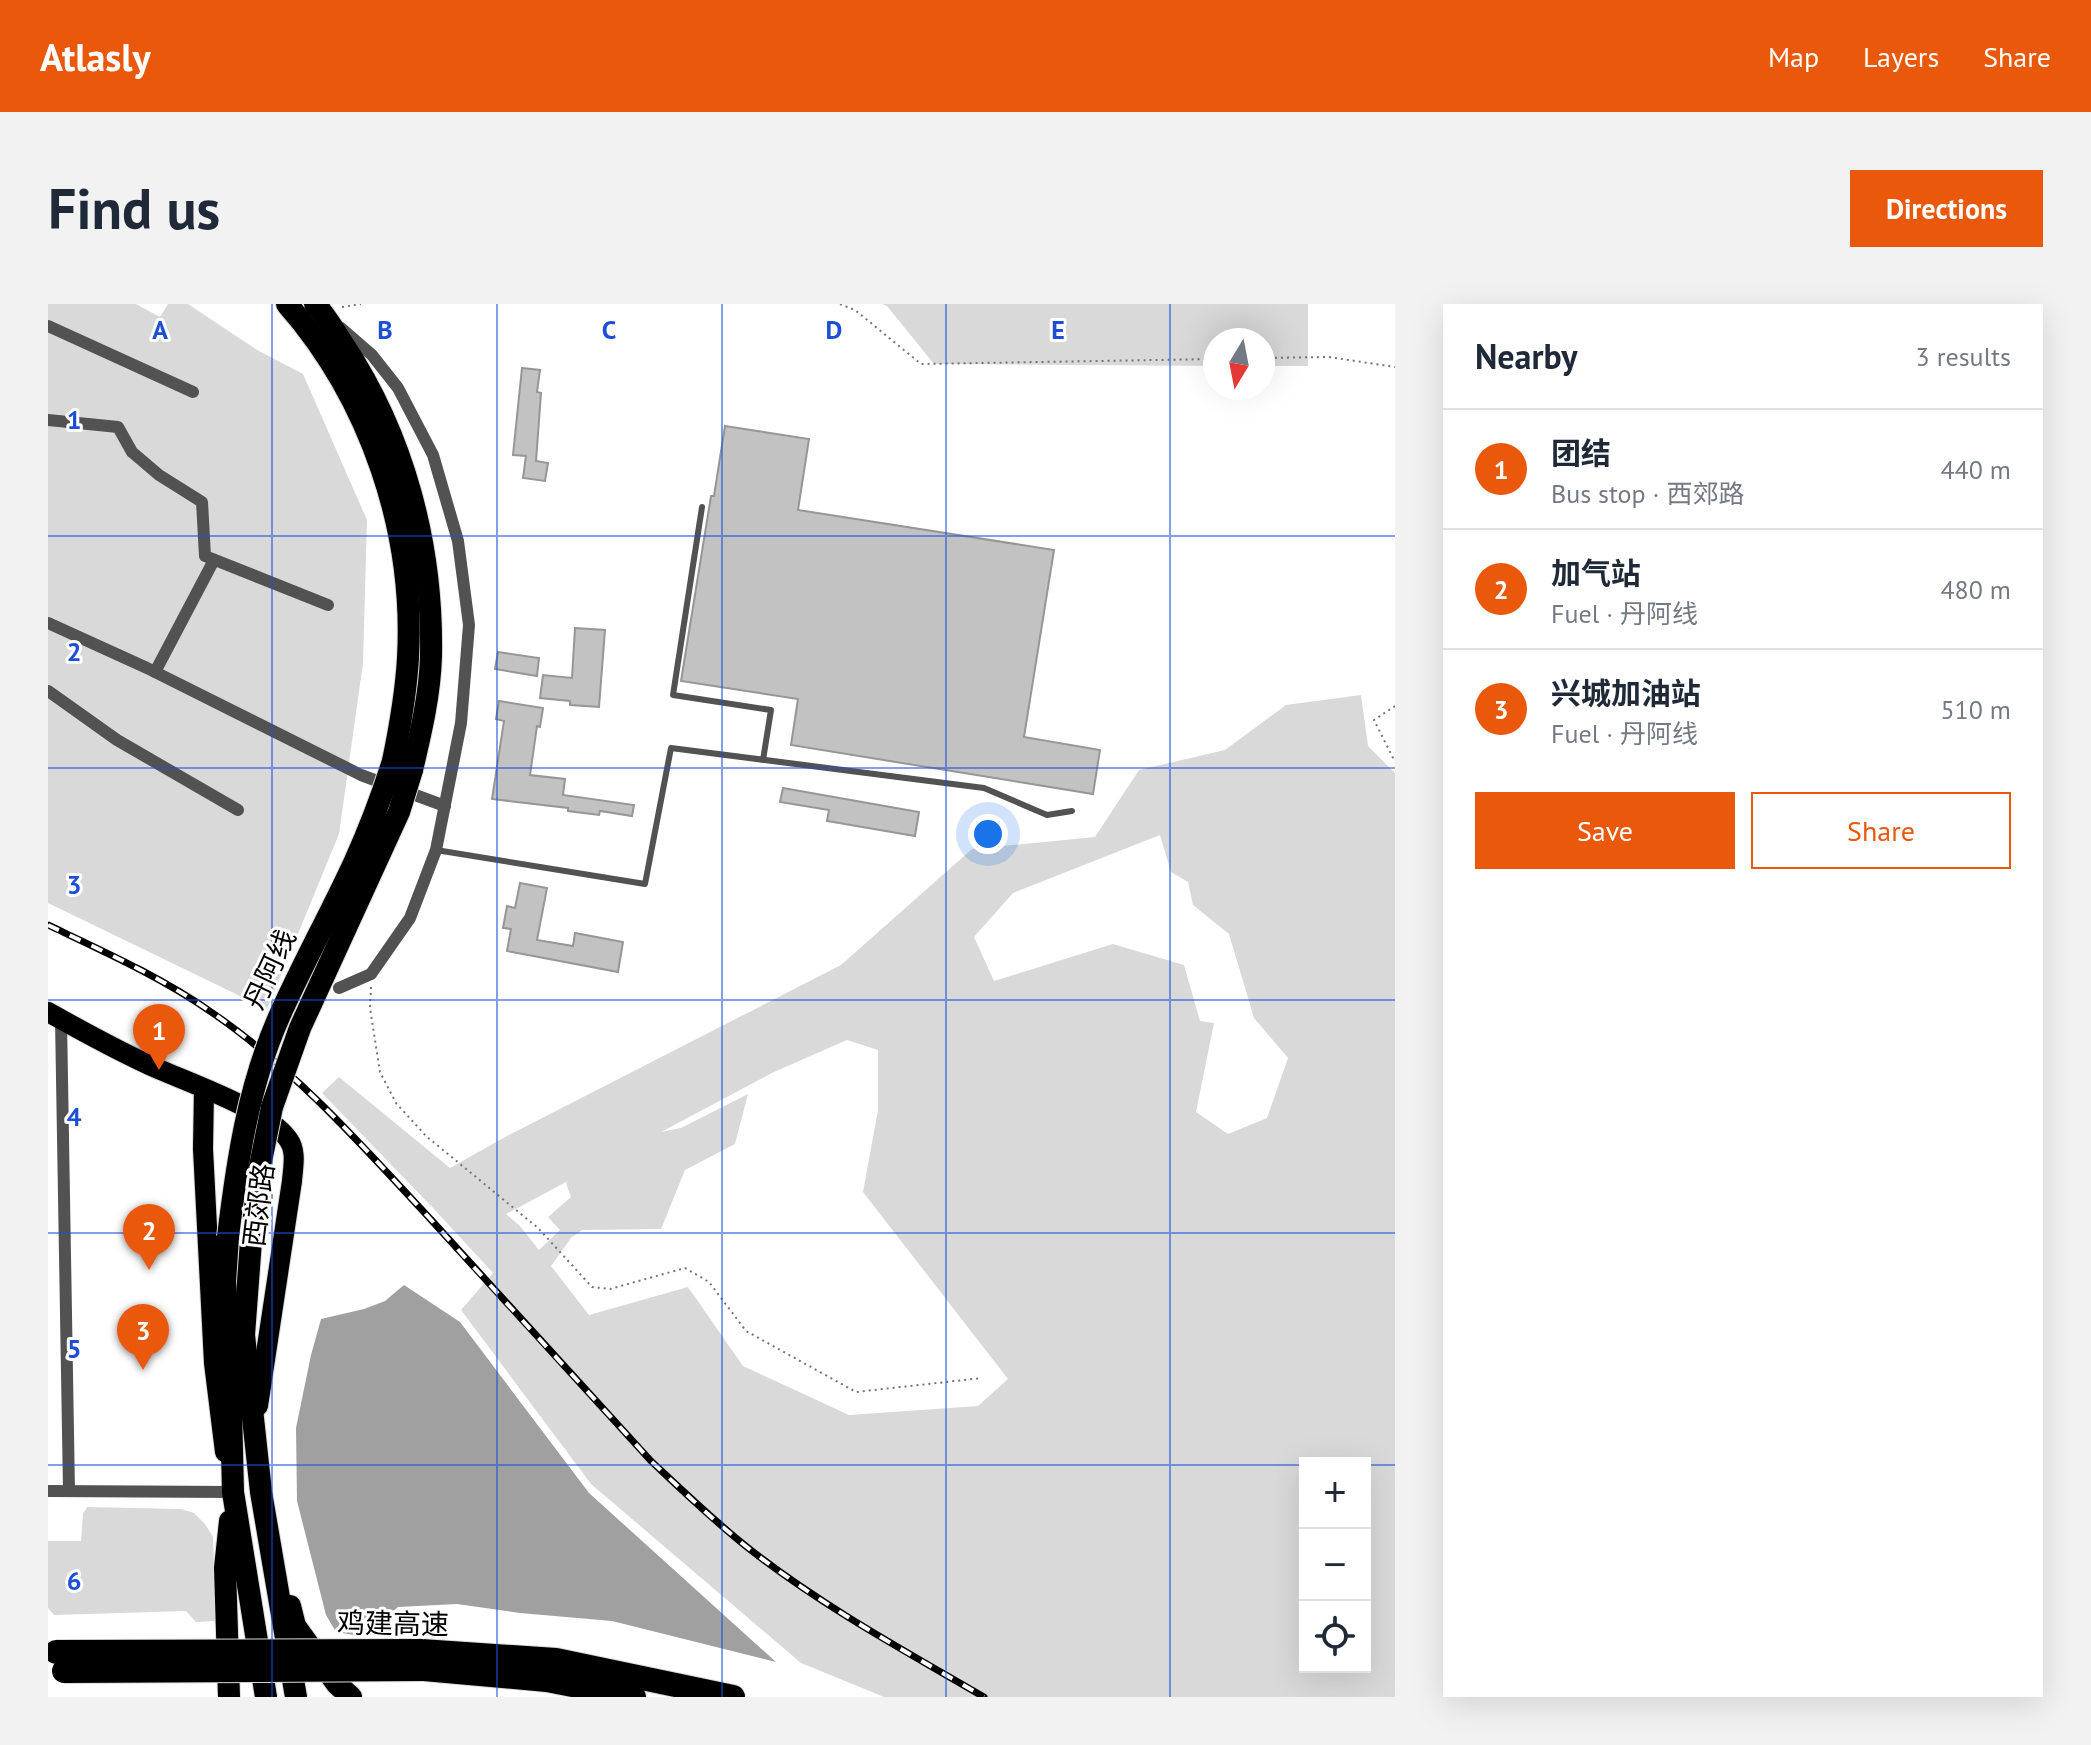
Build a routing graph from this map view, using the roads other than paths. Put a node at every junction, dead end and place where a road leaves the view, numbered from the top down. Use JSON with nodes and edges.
{"nodes":[{"id":1,"x":287,"y":304,"type":"edge"},
{"id":2,"x":318,"y":307,"type":"edge"},
{"id":3,"x":48,"y":326,"type":"edge"},
{"id":4,"x":193,"y":392,"type":"dead end"},
{"id":5,"x":48,"y":420,"type":"edge"},
{"id":6,"x":702,"y":507,"type":"dead end"},
{"id":7,"x":214,"y":560,"type":"junction"},
{"id":8,"x":328,"y":605,"type":"dead end"},
{"id":9,"x":48,"y":623,"type":"edge"},
{"id":10,"x":155,"y":672,"type":"junction"},
{"id":11,"x":48,"y":691,"type":"edge"},
{"id":12,"x":763,"y":760,"type":"junction"},
{"id":13,"x":402,"y":765,"type":"junction"},
{"id":14,"x":445,"y":806,"type":"junction"},
{"id":15,"x":238,"y":810,"type":"dead end"},
{"id":16,"x":1072,"y":811,"type":"dead end"},
{"id":17,"x":436,"y":850,"type":"junction"},
{"id":18,"x":339,"y":988,"type":"dead end"},
{"id":19,"x":54,"y":1016,"type":"edge"},
{"id":20,"x":204,"y":1089,"type":"junction"},
{"id":21,"x":256,"y":1456,"type":"junction"},
{"id":22,"x":48,"y":1491,"type":"edge"},
{"id":23,"x":69,"y":1491,"type":"junction"},
{"id":24,"x":233,"y":1492,"type":"junction"},
{"id":25,"x":261,"y":1492,"type":"junction"},
{"id":26,"x":53,"y":1660,"type":"edge"},
{"id":27,"x":422,"y":1660,"type":"junction"},
{"id":28,"x":229,"y":1697,"type":"edge"},
{"id":29,"x":266,"y":1697,"type":"edge"},
{"id":30,"x":296,"y":1697,"type":"edge"},
{"id":31,"x":351,"y":1697,"type":"edge"},
{"id":32,"x":634,"y":1697,"type":"edge"},
{"id":33,"x":733,"y":1697,"type":"edge"}],
"edges":[{"from":1,"to":13,"type":"highway","name":"丹阿线"},
{"from":2,"to":13,"type":"highway","name":"丹阿线"},
{"from":2,"to":14,"type":"street"},
{"from":3,"to":4,"type":"street"},
{"from":5,"to":7,"type":"street"},
{"from":6,"to":12,"type":"lane"},
{"from":7,"to":8,"type":"street"},
{"from":7,"to":10,"type":"street"},
{"from":9,"to":10,"type":"street"},
{"from":10,"to":14,"type":"street"},
{"from":11,"to":15,"type":"street"},
{"from":12,"to":16,"type":"lane"},
{"from":12,"to":17,"type":"lane"},
{"from":13,"to":21,"type":"highway","name":"丹阿线","bridge":true},
{"from":13,"to":24,"type":"highway","name":"丹阿线","bridge":true},
{"from":14,"to":17,"type":"street"},
{"from":17,"to":18,"type":"street"},
{"from":19,"to":20,"type":"main road","name":"西郊路"},
{"from":19,"to":23,"type":"street"},
{"from":20,"to":21,"type":"main road","name":"西郊路"},
{"from":20,"to":24,"type":"main road"},
{"from":21,"to":25,"type":"highway","name":"丹阿线"},
{"from":22,"to":23,"type":"street"},
{"from":23,"to":24,"type":"street"},
{"from":24,"to":28,"type":"highway"},
{"from":24,"to":29,"type":"highway","name":"丹阿线"},
{"from":25,"to":30,"type":"highway","name":"丹阿线"},
{"from":25,"to":31,"type":"highway"},
{"from":26,"to":27,"type":"highway","name":"鸡建高速","bridge":true},
{"from":27,"to":32,"type":"highway","name":"鸡建高速"},
{"from":27,"to":33,"type":"highway","name":"鸡建高速"}]}
